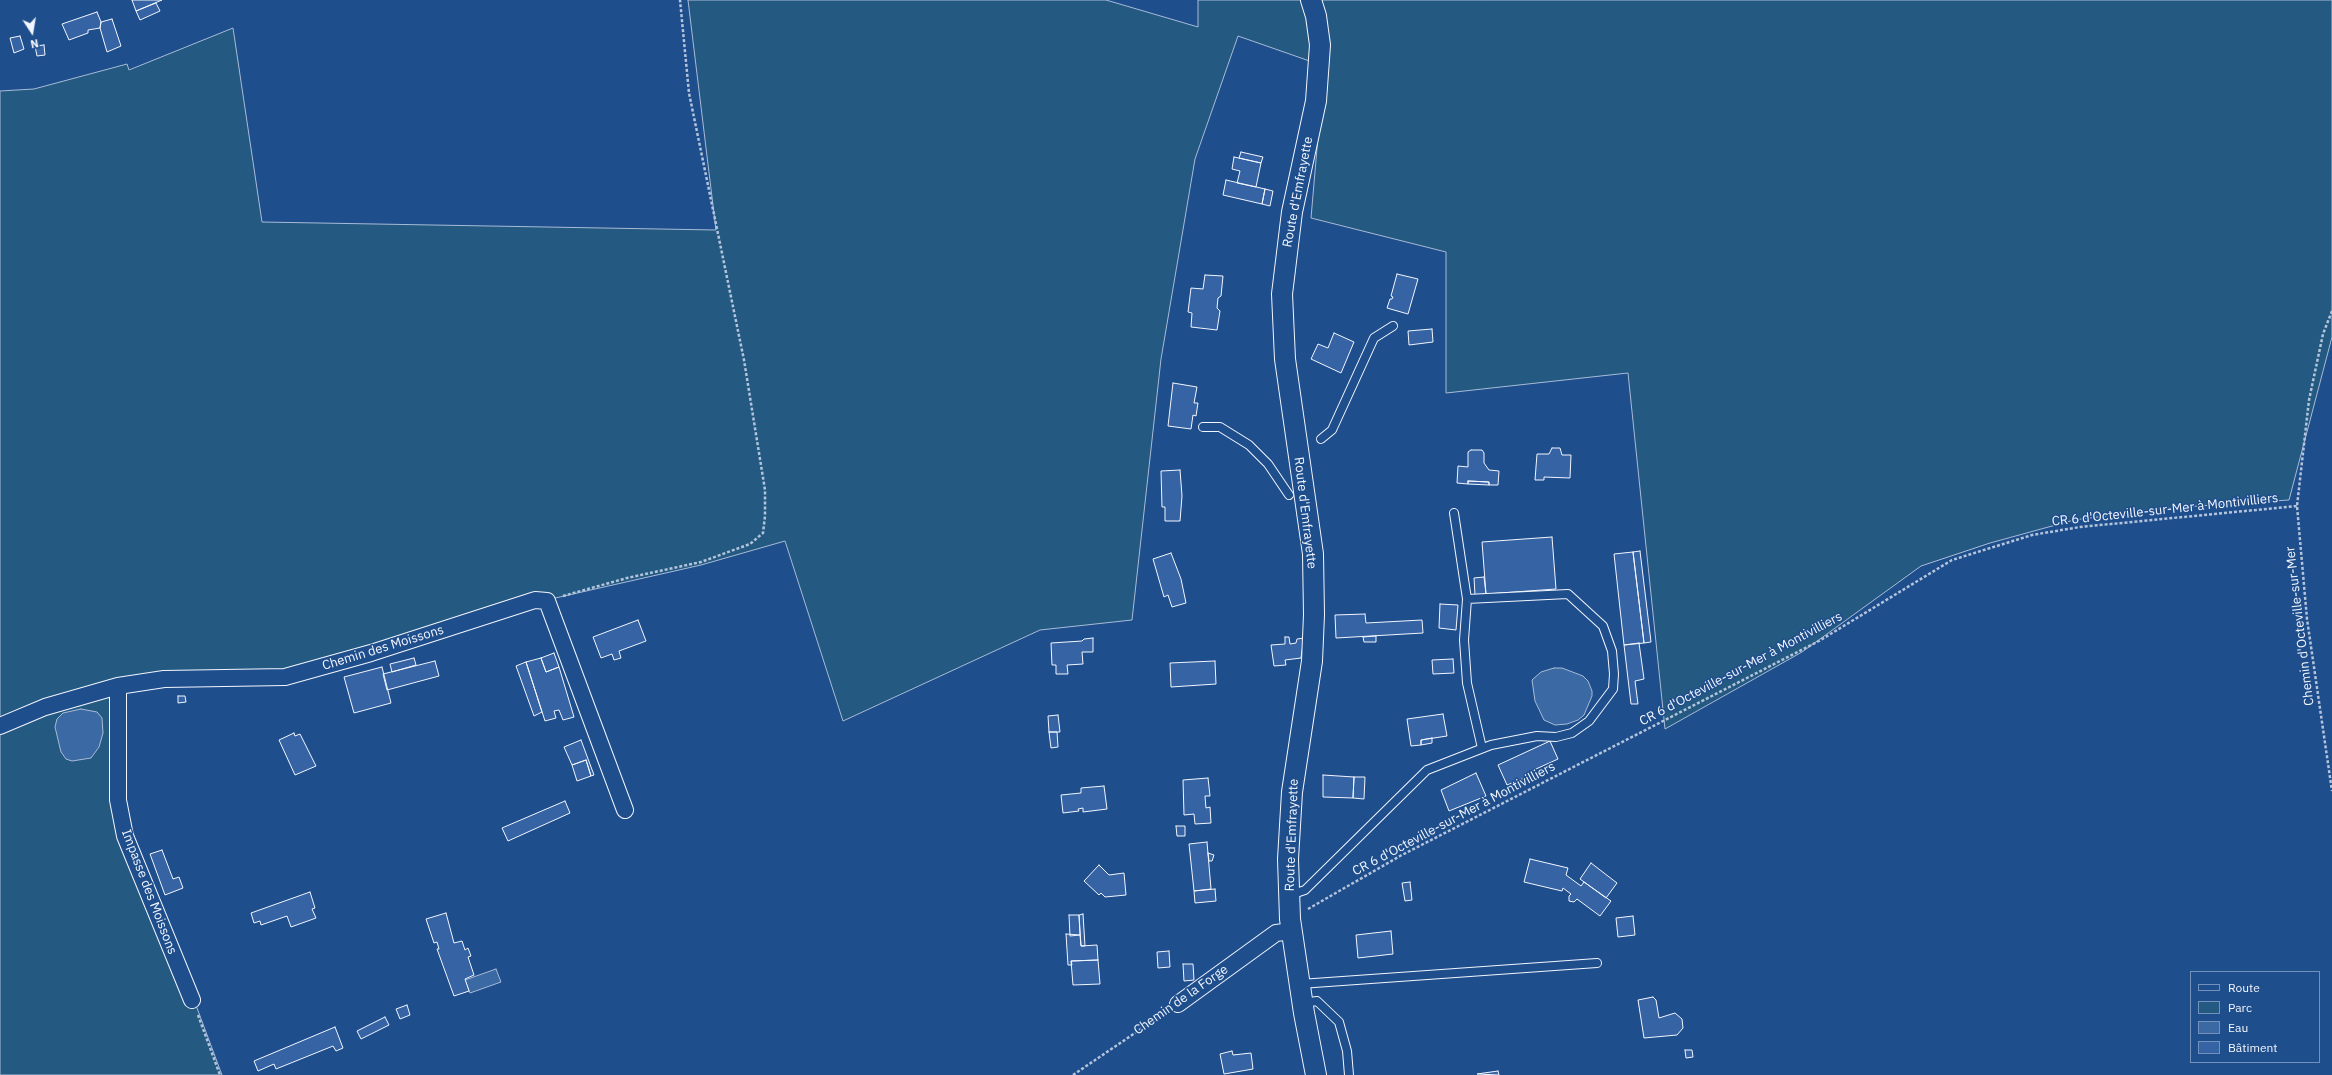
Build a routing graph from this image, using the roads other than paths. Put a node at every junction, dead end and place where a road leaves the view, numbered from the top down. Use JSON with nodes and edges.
{"nodes":[{"id":1,"x":1311,"y":0,"type":"edge"},
{"id":2,"x":1393,"y":326,"type":"dead end"},
{"id":3,"x":1203,"y":428,"type":"dead end"},
{"id":4,"x":1321,"y":438,"type":"dead end"},
{"id":5,"x":1289,"y":495,"type":"dead end"},
{"id":6,"x":1454,"y":513,"type":"dead end"},
{"id":7,"x":1467,"y":599,"type":"junction"},
{"id":8,"x":118,"y":686,"type":"junction"},
{"id":9,"x":0,"y":726,"type":"edge"},
{"id":10,"x":1482,"y":748,"type":"junction"},
{"id":11,"x":625,"y":810,"type":"dead end"},
{"id":12,"x":1290,"y":896,"type":"junction"},
{"id":13,"x":1291,"y":925,"type":"junction"},
{"id":14,"x":1597,"y":963,"type":"dead end"},
{"id":15,"x":1301,"y":994,"type":"junction"},
{"id":16,"x":192,"y":1000,"type":"road end"},
{"id":17,"x":1178,"y":1004,"type":"road end"},
{"id":18,"x":1316,"y":1075,"type":"edge"},
{"id":19,"x":1349,"y":1075,"type":"edge"}],
"edges":[{"from":1,"to":12,"type":"street","name":"Route d'Emfrayette"},
{"from":2,"to":4,"type":"lane"},
{"from":3,"to":5,"type":"lane"},
{"from":6,"to":7,"type":"lane"},
{"from":7,"to":10,"type":"lane"},
{"from":7,"to":10,"type":"lane"},
{"from":8,"to":9,"type":"street","name":"Chemin des Moissons"},
{"from":8,"to":11,"type":"street","name":"Chemin des Moissons"},
{"from":8,"to":16,"type":"street","name":"Impasse des Moissons"},
{"from":10,"to":12,"type":"lane"},
{"from":12,"to":13,"type":"street","name":"Route d'Emfrayette"},
{"from":13,"to":15,"type":"street","name":"Route d'Emfrayette"},
{"from":13,"to":17,"type":"street","name":"Chemin de la Forge"},
{"from":14,"to":15,"type":"lane"},
{"from":15,"to":18,"type":"street","name":"Route d'Emfrayette"},
{"from":15,"to":19,"type":"lane"}]}
